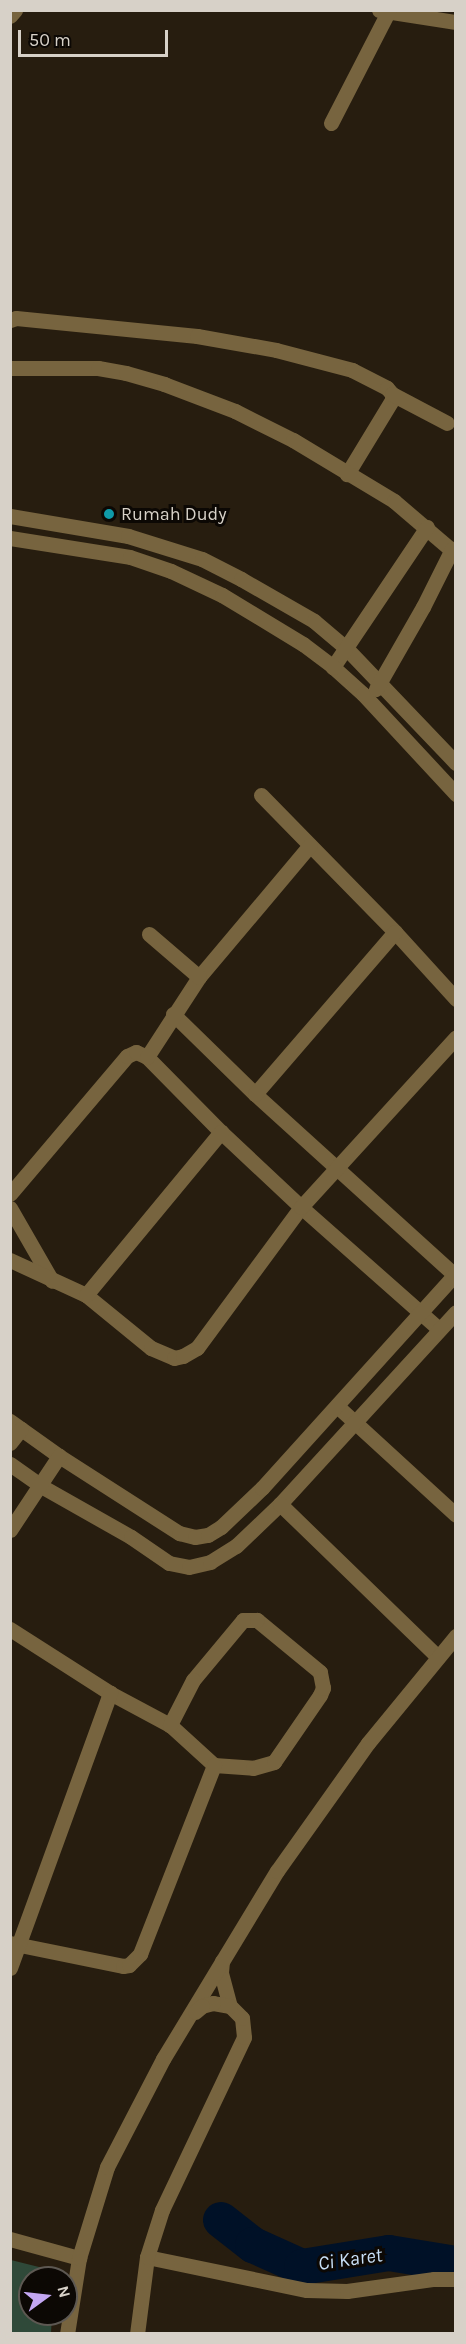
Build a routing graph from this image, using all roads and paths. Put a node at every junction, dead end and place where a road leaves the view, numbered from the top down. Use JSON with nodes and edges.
{"nodes":[{"id":1,"x":15,"y":10,"type":"edge"},
{"id":2,"x":384,"y":11,"type":"edge"},
{"id":3,"x":10,"y":16,"type":"edge"},
{"id":4,"x":456,"y":22,"type":"edge"},
{"id":5,"x":331,"y":123,"type":"dead end"},
{"id":6,"x":10,"y":320,"type":"edge"},
{"id":7,"x":10,"y":368,"type":"edge"},
{"id":8,"x":392,"y":393,"type":"junction"},
{"id":9,"x":447,"y":423,"type":"dead end"},
{"id":10,"x":348,"y":474,"type":"junction"},
{"id":11,"x":10,"y":516,"type":"edge"},
{"id":12,"x":427,"y":527,"type":"junction"},
{"id":13,"x":10,"y":538,"type":"edge"},
{"id":14,"x":454,"y":551,"type":"edge"},
{"id":15,"x":346,"y":648,"type":"junction"},
{"id":16,"x":333,"y":667,"type":"junction"},
{"id":17,"x":380,"y":682,"type":"junction"},
{"id":18,"x":369,"y":701,"type":"junction"},
{"id":19,"x":456,"y":763,"type":"edge"},
{"id":20,"x":456,"y":794,"type":"edge"},
{"id":21,"x":261,"y":795,"type":"dead end"},
{"id":22,"x":310,"y":845,"type":"junction"},
{"id":23,"x":395,"y":932,"type":"junction"},
{"id":24,"x":149,"y":934,"type":"dead end"},
{"id":25,"x":199,"y":977,"type":"junction"},
{"id":26,"x":456,"y":999,"type":"edge"},
{"id":27,"x":173,"y":1014,"type":"junction"},
{"id":28,"x":456,"y":1037,"type":"edge"},
{"id":29,"x":147,"y":1057,"type":"junction"},
{"id":30,"x":255,"y":1094,"type":"junction"},
{"id":31,"x":221,"y":1132,"type":"junction"},
{"id":32,"x":337,"y":1166,"type":"junction"},
{"id":33,"x":10,"y":1194,"type":"edge"},
{"id":34,"x":301,"y":1207,"type":"junction"},
{"id":35,"x":10,"y":1208,"type":"edge"},
{"id":36,"x":10,"y":1260,"type":"edge"},
{"id":37,"x":455,"y":1275,"type":"edge"},
{"id":38,"x":53,"y":1281,"type":"junction"},
{"id":39,"x":86,"y":1295,"type":"junction"},
{"id":40,"x":420,"y":1312,"type":"junction"},
{"id":41,"x":456,"y":1312,"type":"edge"},
{"id":42,"x":440,"y":1329,"type":"junction"},
{"id":43,"x":337,"y":1406,"type":"junction"},
{"id":44,"x":355,"y":1424,"type":"junction"},
{"id":45,"x":16,"y":1425,"type":"edge"},
{"id":46,"x":10,"y":1443,"type":"edge"},
{"id":47,"x":59,"y":1456,"type":"junction"},
{"id":48,"x":10,"y":1464,"type":"edge"},
{"id":49,"x":41,"y":1486,"type":"junction"},
{"id":50,"x":279,"y":1504,"type":"junction"},
{"id":51,"x":456,"y":1515,"type":"edge"},
{"id":52,"x":10,"y":1530,"type":"edge"},
{"id":53,"x":11,"y":1630,"type":"edge"},
{"id":54,"x":456,"y":1636,"type":"edge"},
{"id":55,"x":438,"y":1657,"type":"junction"},
{"id":56,"x":110,"y":1693,"type":"junction"},
{"id":57,"x":170,"y":1725,"type":"junction"},
{"id":58,"x":214,"y":1765,"type":"junction"},
{"id":59,"x":14,"y":1944,"type":"edge"},
{"id":60,"x":222,"y":1961,"type":"junction"},
{"id":61,"x":10,"y":1968,"type":"edge"},
{"id":62,"x":230,"y":2006,"type":"junction"},
{"id":63,"x":191,"y":2016,"type":"junction"},
{"id":64,"x":10,"y":2239,"type":"edge"},
{"id":65,"x":147,"y":2257,"type":"junction"},
{"id":66,"x":79,"y":2258,"type":"junction"},
{"id":67,"x":456,"y":2279,"type":"edge"},
{"id":68,"x":67,"y":2334,"type":"edge"},
{"id":69,"x":137,"y":2334,"type":"edge"}],
"edges":[{"from":1,"to":3,"type":"street"},
{"from":2,"to":4,"type":"street"},
{"from":2,"to":5,"type":"street"},
{"from":6,"to":8,"type":"street"},
{"from":7,"to":10,"type":"street"},
{"from":8,"to":9,"type":"street"},
{"from":8,"to":10,"type":"street"},
{"from":10,"to":12,"type":"street"},
{"from":11,"to":15,"type":"street"},
{"from":12,"to":14,"type":"street"},
{"from":12,"to":15,"type":"street"},
{"from":13,"to":16,"type":"street"},
{"from":14,"to":17,"type":"street"},
{"from":15,"to":16,"type":"street"},
{"from":15,"to":17,"type":"street"},
{"from":16,"to":18,"type":"street"},
{"from":17,"to":18,"type":"street"},
{"from":17,"to":19,"type":"street"},
{"from":18,"to":20,"type":"street"},
{"from":21,"to":22,"type":"street"},
{"from":22,"to":23,"type":"street"},
{"from":22,"to":25,"type":"street"},
{"from":23,"to":26,"type":"street"},
{"from":23,"to":30,"type":"street"},
{"from":24,"to":25,"type":"street"},
{"from":25,"to":27,"type":"street"},
{"from":27,"to":29,"type":"street"},
{"from":27,"to":30,"type":"street"},
{"from":28,"to":32,"type":"street"},
{"from":29,"to":31,"type":"street"},
{"from":29,"to":33,"type":"street"},
{"from":30,"to":32,"type":"street"},
{"from":31,"to":34,"type":"street"},
{"from":31,"to":39,"type":"street"},
{"from":32,"to":34,"type":"street"},
{"from":32,"to":37,"type":"street"},
{"from":34,"to":39,"type":"street"},
{"from":34,"to":40,"type":"street"},
{"from":35,"to":38,"type":"street"},
{"from":36,"to":38,"type":"street"},
{"from":37,"to":40,"type":"street"},
{"from":38,"to":39,"type":"street"},
{"from":40,"to":42,"type":"street"},
{"from":40,"to":43,"type":"street"},
{"from":41,"to":42,"type":"street"},
{"from":42,"to":44,"type":"street"},
{"from":43,"to":44,"type":"street"},
{"from":43,"to":47,"type":"street"},
{"from":44,"to":50,"type":"street"},
{"from":44,"to":51,"type":"street"},
{"from":45,"to":46,"type":"street"},
{"from":45,"to":47,"type":"street"},
{"from":47,"to":49,"type":"street"},
{"from":48,"to":49,"type":"street"},
{"from":49,"to":50,"type":"street"},
{"from":49,"to":52,"type":"street"},
{"from":50,"to":55,"type":"street"},
{"from":53,"to":56,"type":"street"},
{"from":54,"to":55,"type":"street"},
{"from":55,"to":60,"type":"street"},
{"from":56,"to":57,"type":"street"},
{"from":56,"to":59,"type":"street"},
{"from":57,"to":58,"type":"street"},
{"from":57,"to":58,"type":"street"},
{"from":58,"to":59,"type":"street"},
{"from":59,"to":61,"type":"street"},
{"from":60,"to":62,"type":"street"},
{"from":60,"to":63,"type":"street"},
{"from":62,"to":63,"type":"street"},
{"from":62,"to":65,"type":"street"},
{"from":63,"to":66,"type":"street"},
{"from":64,"to":66,"type":"street"},
{"from":65,"to":67,"type":"street"},
{"from":65,"to":69,"type":"street"},
{"from":66,"to":68,"type":"street"}]}
